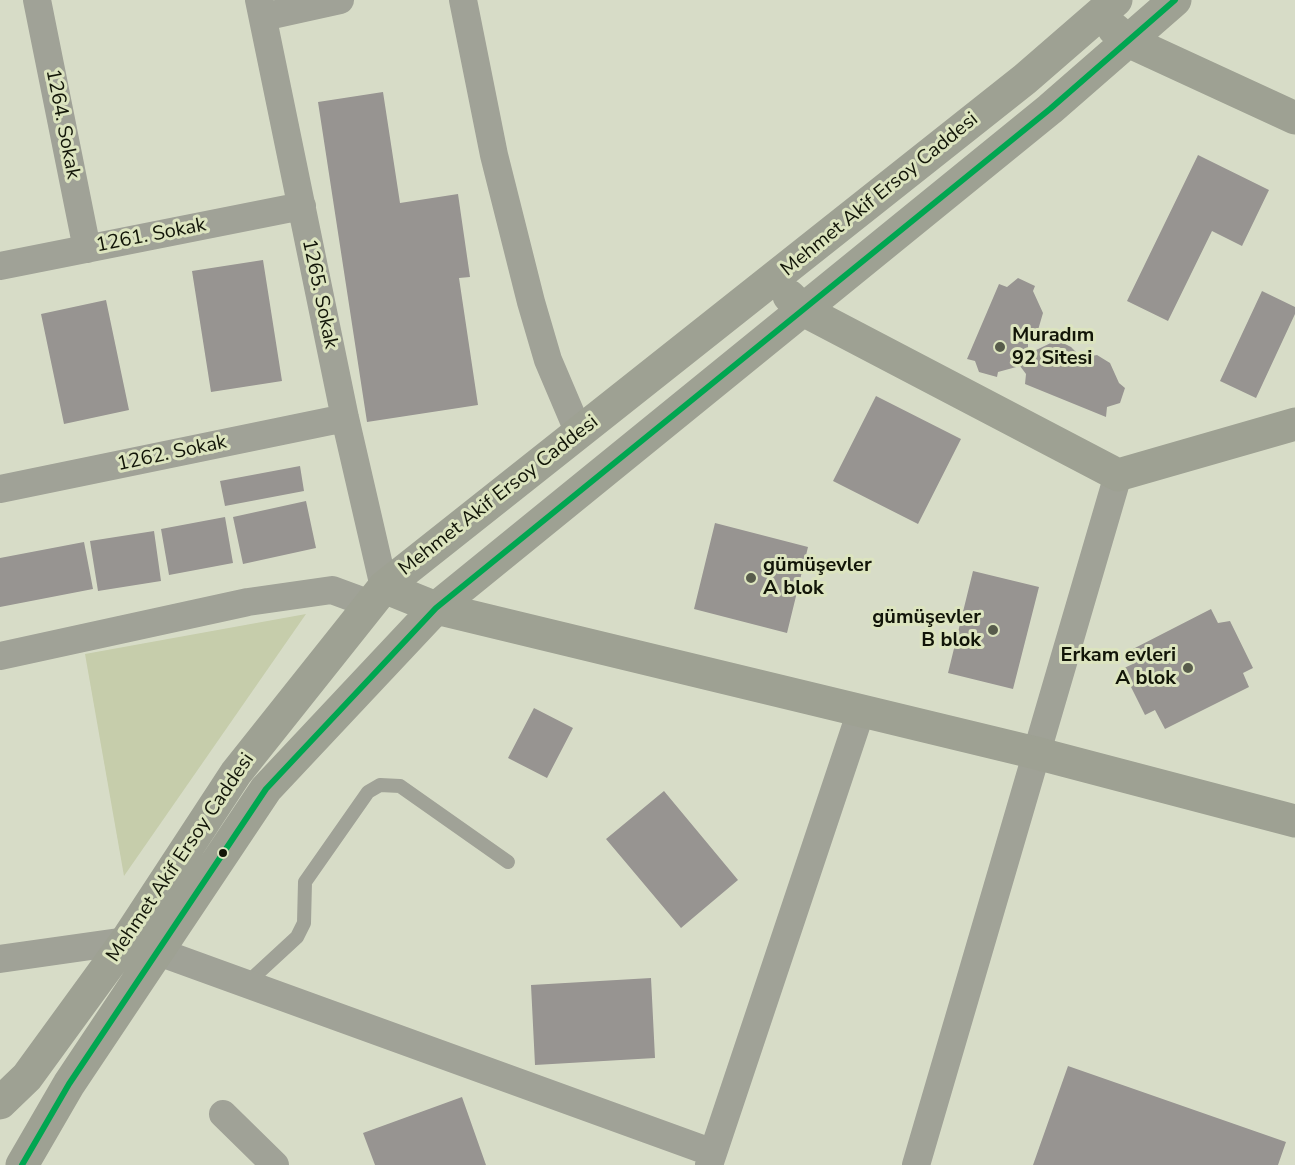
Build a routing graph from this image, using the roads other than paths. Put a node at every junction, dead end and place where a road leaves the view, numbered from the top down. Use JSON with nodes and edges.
{"nodes":[{"id":1,"x":37,"y":0,"type":"edge"},
{"id":2,"x":340,"y":0,"type":"edge"},
{"id":3,"x":463,"y":0,"type":"edge"},
{"id":4,"x":1175,"y":0,"type":"edge"},
{"id":5,"x":1107,"y":7,"type":"edge"},
{"id":6,"x":261,"y":8,"type":"edge"},
{"id":7,"x":1128,"y":41,"type":"junction"},
{"id":8,"x":1295,"y":118,"type":"edge"},
{"id":9,"x":302,"y":206,"type":"junction"},
{"id":10,"x":87,"y":249,"type":"junction"},
{"id":11,"x":0,"y":266,"type":"edge"},
{"id":12,"x":773,"y":280,"type":"junction"},
{"id":13,"x":803,"y":310,"type":"junction"},
{"id":14,"x":345,"y":418,"type":"junction"},
{"id":15,"x":1295,"y":424,"type":"edge"},
{"id":16,"x":579,"y":433,"type":"junction"},
{"id":17,"x":1118,"y":475,"type":"junction"},
{"id":18,"x":0,"y":489,"type":"edge"},
{"id":19,"x":377,"y":596,"type":"junction"},
{"id":20,"x":436,"y":608,"type":"junction"},
{"id":21,"x":0,"y":656,"type":"edge"},
{"id":22,"x":861,"y":711,"type":"junction"},
{"id":23,"x":1036,"y":753,"type":"junction"},
{"id":24,"x":1295,"y":821,"type":"edge"},
{"id":25,"x":508,"y":862,"type":"dead end"},
{"id":26,"x":126,"y":941,"type":"junction"},
{"id":27,"x":156,"y":951,"type":"junction"},
{"id":28,"x":0,"y":959,"type":"edge"},
{"id":29,"x":246,"y":984,"type":"junction"},
{"id":30,"x":39,"y":1060,"type":"junction"},
{"id":31,"x":69,"y":1084,"type":"junction"},
{"id":32,"x":6,"y":1092,"type":"edge"},
{"id":33,"x":223,"y":1114,"type":"dead end"},
{"id":34,"x":711,"y":1159,"type":"edge"},
{"id":35,"x":22,"y":1165,"type":"edge"},
{"id":36,"x":275,"y":1165,"type":"edge"},
{"id":37,"x":916,"y":1165,"type":"edge"}],
"edges":[{"from":1,"to":10,"type":"street","name":"1264. Sokak"},
{"from":2,"to":6,"type":"street"},
{"from":3,"to":16,"type":"street"},
{"from":4,"to":7,"type":"main road","name":"Mehmet Akif Ersoy Caddesi"},
{"from":5,"to":7,"type":"main road"},
{"from":5,"to":12,"type":"main road","name":"Mehmet Akif Ersoy Caddesi"},
{"from":6,"to":9,"type":"street","name":"1265. Sokak"},
{"from":7,"to":8,"type":"main road"},
{"from":7,"to":13,"type":"main road","name":"Mehmet Akif Ersoy Caddesi"},
{"from":9,"to":10,"type":"street","name":"1261. Sokak"},
{"from":9,"to":14,"type":"street","name":"1265. Sokak"},
{"from":10,"to":11,"type":"street","name":"1261. Sokak"},
{"from":12,"to":13,"type":"main road"},
{"from":12,"to":16,"type":"main road","name":"Mehmet Akif Ersoy Caddesi"},
{"from":13,"to":17,"type":"main road"},
{"from":13,"to":20,"type":"main road","name":"Mehmet Akif Ersoy Caddesi"},
{"from":14,"to":18,"type":"street","name":"1262. Sokak"},
{"from":14,"to":19,"type":"street","name":"1265. Sokak"},
{"from":15,"to":17,"type":"main road"},
{"from":16,"to":19,"type":"main road","name":"Mehmet Akif Ersoy Caddesi"},
{"from":17,"to":23,"type":"street"},
{"from":19,"to":20,"type":"main road"},
{"from":19,"to":21,"type":"street"},
{"from":19,"to":26,"type":"main road","name":"Mehmet Akif Ersoy Caddesi"},
{"from":20,"to":22,"type":"main road"},
{"from":20,"to":27,"type":"main road","name":"Mehmet Akif Ersoy Caddesi"},
{"from":22,"to":23,"type":"main road"},
{"from":22,"to":34,"type":"street"},
{"from":23,"to":24,"type":"main road"},
{"from":23,"to":37,"type":"street"},
{"from":25,"to":29,"type":"lane"},
{"from":26,"to":28,"type":"street"},
{"from":26,"to":30,"type":"main road","name":"Mehmet Akif Ersoy Caddesi"},
{"from":27,"to":29,"type":"street"},
{"from":27,"to":31,"type":"main road","name":"Mehmet Akif Ersoy Caddesi"},
{"from":29,"to":34,"type":"street"},
{"from":30,"to":31,"type":"main road"},
{"from":30,"to":32,"type":"main road","name":"Mehmet Akif Ersoy Caddesi"},
{"from":31,"to":35,"type":"main road","name":"Mehmet Akif Ersoy Caddesi"},
{"from":33,"to":36,"type":"street"}]}
